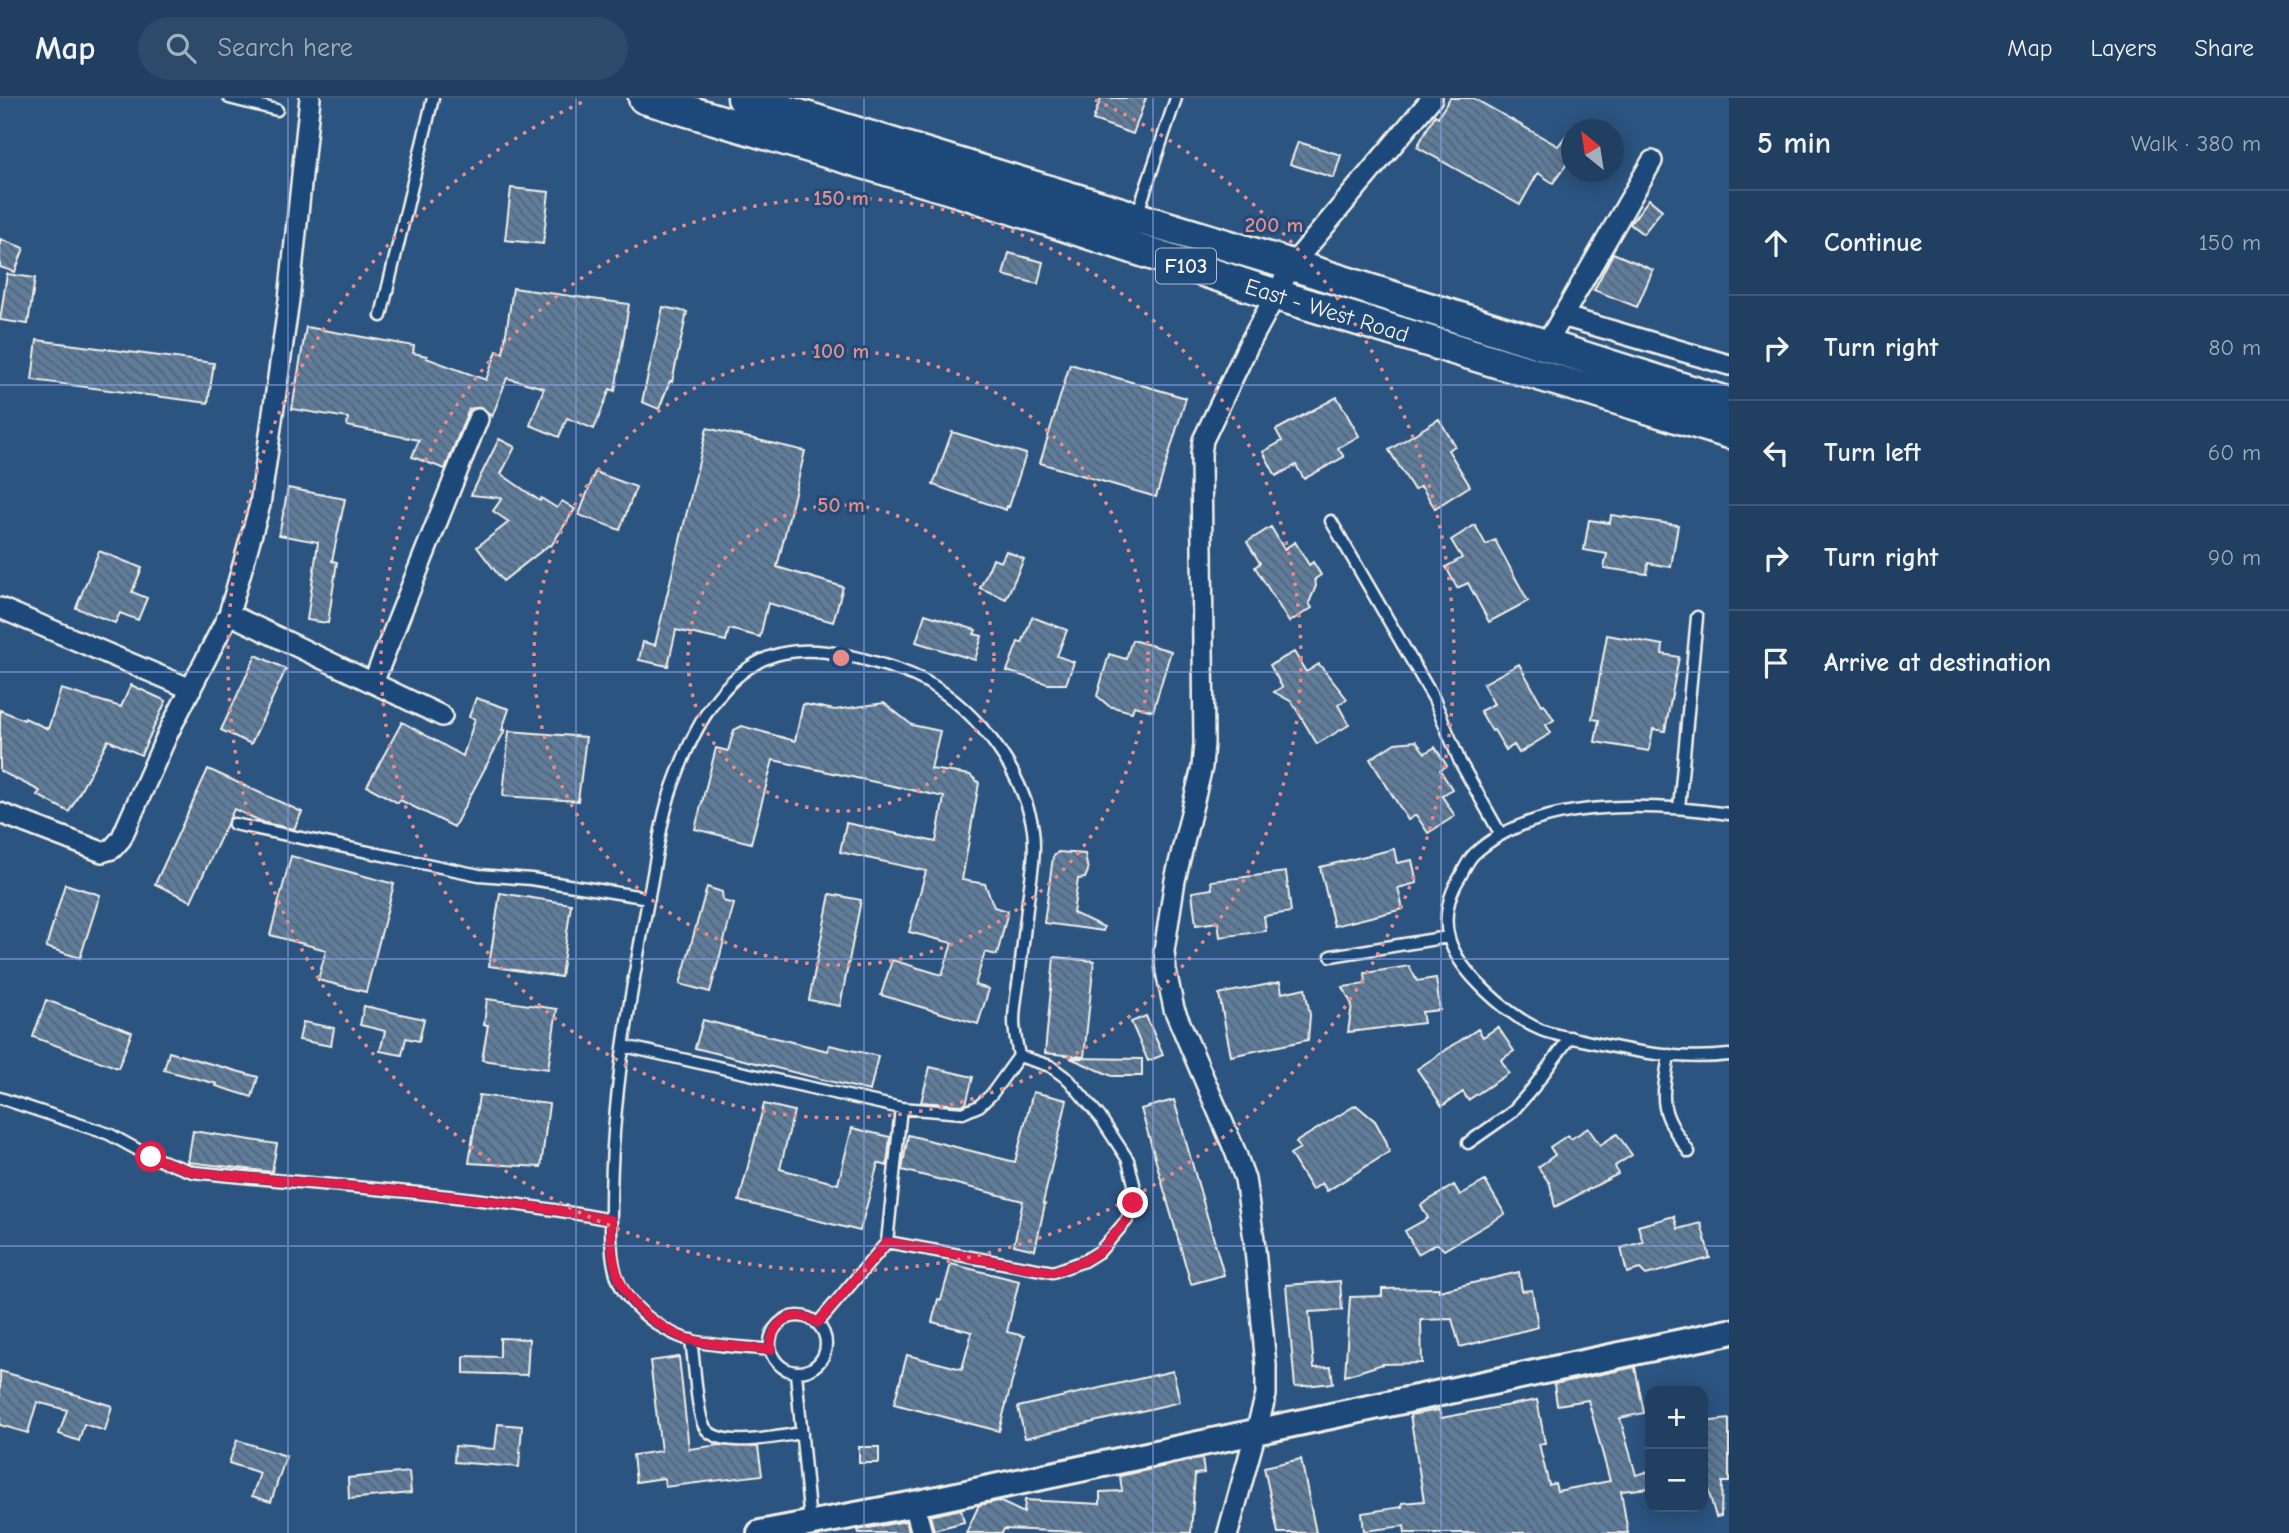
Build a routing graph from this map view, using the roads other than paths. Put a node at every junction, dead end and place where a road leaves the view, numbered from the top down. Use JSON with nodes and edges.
{"nodes":[{"id":1,"x":229,"y":98,"type":"edge"},
{"id":2,"x":310,"y":98,"type":"edge"},
{"id":3,"x":433,"y":98,"type":"edge"},
{"id":4,"x":644,"y":98,"type":"edge"},
{"id":5,"x":743,"y":98,"type":"edge"},
{"id":6,"x":1176,"y":98,"type":"edge"},
{"id":7,"x":1432,"y":98,"type":"edge"},
{"id":8,"x":277,"y":110,"type":"dead end"},
{"id":9,"x":1652,"y":161,"type":"dead end"},
{"id":10,"x":1136,"y":218,"type":"junction"},
{"id":11,"x":1292,"y":265,"type":"junction"},
{"id":12,"x":1277,"y":295,"type":"junction"},
{"id":13,"x":381,"y":316,"type":"dead end"},
{"id":14,"x":1562,"y":316,"type":"junction"},
{"id":15,"x":1546,"y":345,"type":"junction"},
{"id":16,"x":1729,"y":365,"type":"edge"},
{"id":17,"x":1729,"y":403,"type":"edge"},
{"id":18,"x":478,"y":419,"type":"dead end"},
{"id":19,"x":1729,"y":433,"type":"edge"},
{"id":20,"x":1332,"y":521,"type":"dead end"},
{"id":21,"x":0,"y":608,"type":"edge"},
{"id":22,"x":229,"y":614,"type":"junction"},
{"id":23,"x":1697,"y":617,"type":"dead end"},
{"id":24,"x":373,"y":683,"type":"junction"},
{"id":25,"x":191,"y":689,"type":"junction"},
{"id":26,"x":442,"y":716,"type":"dead end"},
{"id":27,"x":1679,"y":808,"type":"junction"},
{"id":28,"x":0,"y":813,"type":"edge"},
{"id":29,"x":1729,"y":814,"type":"edge"},
{"id":30,"x":234,"y":824,"type":"dead end"},
{"id":31,"x":1500,"y":835,"type":"junction"},
{"id":32,"x":649,"y":898,"type":"junction"},
{"id":33,"x":1448,"y":937,"type":"junction"},
{"id":34,"x":1331,"y":956,"type":"dead end"},
{"id":35,"x":1570,"y":1037,"type":"junction"},
{"id":36,"x":624,"y":1046,"type":"junction"},
{"id":37,"x":1669,"y":1055,"type":"junction"},
{"id":38,"x":1729,"y":1055,"type":"edge"},
{"id":39,"x":1018,"y":1056,"type":"junction"},
{"id":40,"x":0,"y":1098,"type":"edge"},
{"id":41,"x":901,"y":1108,"type":"junction"},
{"id":42,"x":1468,"y":1143,"type":"dead end"},
{"id":43,"x":1689,"y":1152,"type":"dead end"},
{"id":44,"x":611,"y":1220,"type":"junction"},
{"id":45,"x":887,"y":1242,"type":"junction"},
{"id":46,"x":818,"y":1323,"type":"junction"},
{"id":47,"x":1729,"y":1332,"type":"edge"},
{"id":48,"x":691,"y":1340,"type":"junction"},
{"id":49,"x":771,"y":1350,"type":"junction"},
{"id":50,"x":796,"y":1373,"type":"junction"},
{"id":51,"x":802,"y":1433,"type":"junction"},
{"id":52,"x":1256,"y":1433,"type":"junction"},
{"id":53,"x":914,"y":1504,"type":"junction"},
{"id":54,"x":805,"y":1527,"type":"edge"},
{"id":55,"x":760,"y":1533,"type":"edge"},
{"id":56,"x":922,"y":1533,"type":"edge"},
{"id":57,"x":1228,"y":1533,"type":"edge"}],
"edges":[{"from":1,"to":8,"type":"lane"},
{"from":2,"to":22,"type":"street"},
{"from":3,"to":13,"type":"lane"},
{"from":4,"to":12,"type":"main road","name":"East - West Road","number":"F103"},
{"from":5,"to":10,"type":"main road","name":"East - West Road","number":"F103"},
{"from":6,"to":10,"type":"lane"},
{"from":7,"to":11,"type":"street"},
{"from":9,"to":14,"type":"street"},
{"from":10,"to":11,"type":"main road","name":"East - West Road","number":"F103"},
{"from":11,"to":12,"type":"street"},
{"from":11,"to":15,"type":"main road","name":"East - West Road","number":"F103"},
{"from":12,"to":19,"type":"main road","name":"East - West Road","number":"F103"},
{"from":12,"to":52,"type":"street"},
{"from":14,"to":15,"type":"street"},
{"from":14,"to":16,"type":"street"},
{"from":15,"to":17,"type":"main road","name":"East - West Road","number":"F103"},
{"from":18,"to":24,"type":"street"},
{"from":20,"to":31,"type":"lane"},
{"from":21,"to":25,"type":"street"},
{"from":22,"to":24,"type":"street"},
{"from":22,"to":25,"type":"street"},
{"from":23,"to":27,"type":"lane"},
{"from":24,"to":26,"type":"street"},
{"from":25,"to":28,"type":"street"},
{"from":27,"to":29,"type":"lane"},
{"from":27,"to":31,"type":"lane"},
{"from":30,"to":32,"type":"lane"},
{"from":31,"to":33,"type":"lane"},
{"from":32,"to":36,"type":"lane"},
{"from":32,"to":39,"type":"lane"},
{"from":33,"to":34,"type":"lane"},
{"from":33,"to":35,"type":"lane"},
{"from":35,"to":37,"type":"lane"},
{"from":35,"to":42,"type":"lane"},
{"from":36,"to":41,"type":"lane"},
{"from":36,"to":44,"type":"lane"},
{"from":37,"to":38,"type":"lane"},
{"from":37,"to":43,"type":"lane"},
{"from":39,"to":41,"type":"lane"},
{"from":39,"to":45,"type":"lane"},
{"from":40,"to":44,"type":"lane"},
{"from":41,"to":45,"type":"lane"},
{"from":44,"to":48,"type":"lane"},
{"from":45,"to":46,"type":"lane"},
{"from":46,"to":49,"type":"lane"},
{"from":46,"to":50,"type":"lane"},
{"from":47,"to":52,"type":"street"},
{"from":48,"to":49,"type":"lane"},
{"from":48,"to":51,"type":"lane"},
{"from":49,"to":50,"type":"lane"},
{"from":50,"to":51,"type":"lane"},
{"from":51,"to":54,"type":"lane"},
{"from":52,"to":53,"type":"street"},
{"from":52,"to":57,"type":"street"},
{"from":53,"to":54,"type":"street"},
{"from":53,"to":56,"type":"street"},
{"from":54,"to":55,"type":"street"}]}
